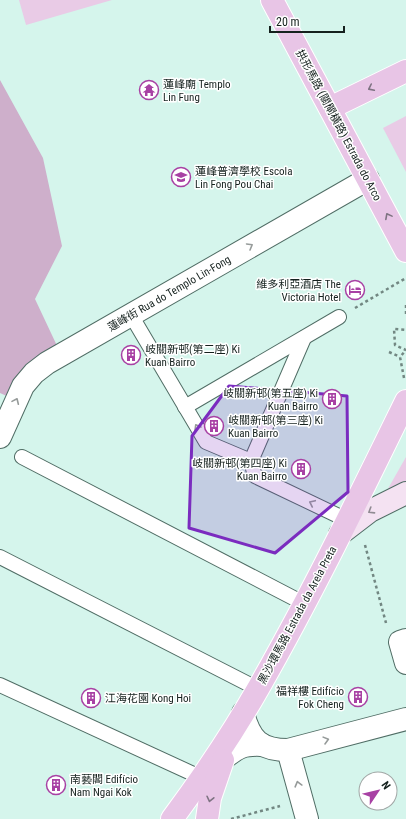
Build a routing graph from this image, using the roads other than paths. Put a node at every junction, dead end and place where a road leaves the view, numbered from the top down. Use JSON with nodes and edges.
{"nodes":[{"id":1,"x":272,"y":0,"type":"edge"},
{"id":2,"x":406,"y":71,"type":"edge"},
{"id":3,"x":330,"y":108,"type":"junction"},
{"id":4,"x":368,"y":179,"type":"junction"},
{"id":5,"x":406,"y":251,"type":"edge"},
{"id":6,"x":131,"y":315,"type":"junction"},
{"id":7,"x":339,"y":317,"type":"road end"},
{"id":8,"x":304,"y":338,"type":"junction"},
{"id":9,"x":406,"y":401,"type":"edge"},
{"id":10,"x":186,"y":407,"type":"junction"},
{"id":11,"x":0,"y":437,"type":"edge"},
{"id":12,"x":22,"y":457,"type":"dead end"},
{"id":13,"x":250,"y":461,"type":"junction"},
{"id":14,"x":406,"y":493,"type":"edge"},
{"id":15,"x":344,"y":527,"type":"junction"},
{"id":16,"x":0,"y":557,"type":"edge"},
{"id":17,"x":305,"y":604,"type":"junction"},
{"id":18,"x":403,"y":641,"type":"edge"},
{"id":19,"x":406,"y":663,"type":"edge"},
{"id":20,"x":0,"y":685,"type":"edge"},
{"id":21,"x":258,"y":689,"type":"junction"},
{"id":22,"x":240,"y":718,"type":"junction"},
{"id":23,"x":406,"y":719,"type":"edge"},
{"id":24,"x":262,"y":745,"type":"junction"},
{"id":25,"x":288,"y":750,"type":"junction"},
{"id":26,"x":223,"y":759,"type":"junction"},
{"id":27,"x":202,"y":778,"type":"junction"},
{"id":28,"x":304,"y":810,"type":"edge"},
{"id":29,"x":172,"y":819,"type":"edge"},
{"id":30,"x":207,"y":819,"type":"edge"}],
"edges":[{"from":1,"to":3,"type":"main road","name":"拱形馬路 (關閘橫路) Estrada do Arco"},
{"from":2,"to":3,"type":"main road","one_way":true},
{"from":3,"to":4,"type":"main road","name":"拱形馬路 (關閘橫路) Estrada do Arco"},
{"from":5,"to":4,"type":"main road","name":"拱形馬路 (關閘橫路) Estrada do Arco","one_way":true},
{"from":6,"to":4,"type":"street","name":"蓮峰街 Rua do Templo Lin-Fong","one_way":true},
{"from":6,"to":10,"type":"lane"},
{"from":11,"to":6,"type":"street","name":"蓮峰街 Rua do Templo Lin-Fong","one_way":true},
{"from":7,"to":8,"type":"lane"},
{"from":8,"to":10,"type":"lane"},
{"from":8,"to":13,"type":"lane"},
{"from":9,"to":15,"type":"main road","name":"黑沙環馬路 Estrada da Areia Preta"},
{"from":13,"to":10,"type":"lane","one_way":true},
{"from":12,"to":17,"type":"lane"},
{"from":15,"to":13,"type":"lane","one_way":true},
{"from":14,"to":15,"type":"main road","one_way":true},
{"from":15,"to":17,"type":"main road","name":"黑沙環馬路 Estrada da Areia Preta"},
{"from":16,"to":21,"type":"lane"},
{"from":17,"to":21,"type":"main road","name":"黑沙環馬路 Estrada da Areia Preta"},
{"from":18,"to":19,"type":"street"},
{"from":20,"to":27,"type":"lane"},
{"from":21,"to":22,"type":"main road","name":"黑沙環馬路 Estrada da Areia Preta"},
{"from":22,"to":24,"type":"street"},
{"from":22,"to":26,"type":"main road"},
{"from":22,"to":27,"type":"main road","name":"黑沙環馬路 Estrada da Areia Preta"},
{"from":25,"to":23,"type":"street","one_way":true},
{"from":24,"to":25,"type":"street"},
{"from":24,"to":26,"type":"street"},
{"from":28,"to":25,"type":"street","one_way":true},
{"from":26,"to":30,"type":"main road","one_way":true},
{"from":27,"to":29,"type":"main road","name":"黑沙環馬路 Estrada da Areia Preta"}]}
